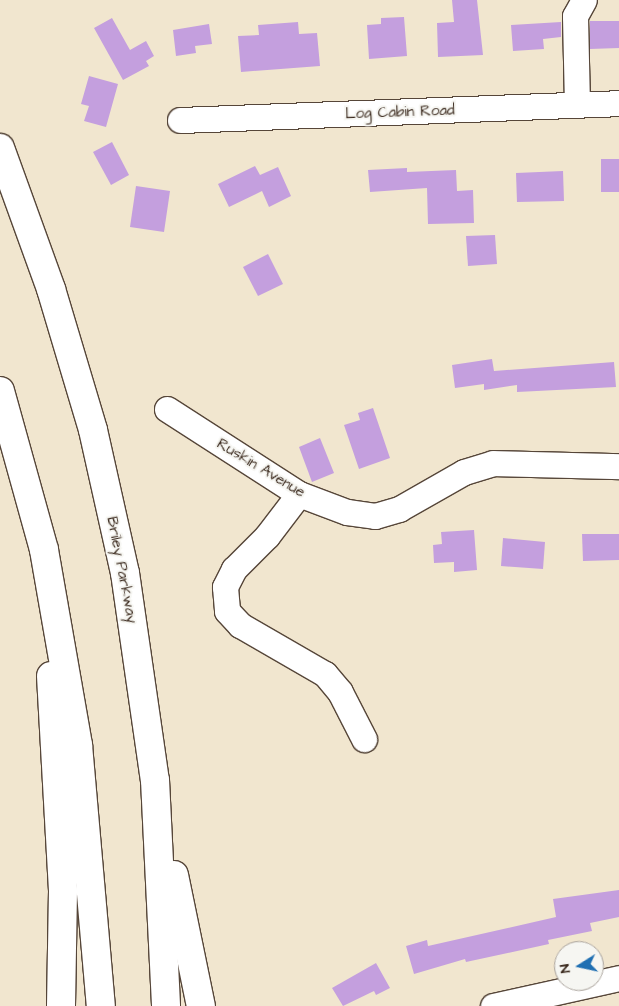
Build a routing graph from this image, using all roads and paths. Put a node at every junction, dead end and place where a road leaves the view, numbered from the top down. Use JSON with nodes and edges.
{"nodes":[{"id":1,"x":584,"y":0,"type":"edge"},
{"id":2,"x":619,"y":103,"type":"edge"},
{"id":3,"x":577,"y":105,"type":"junction"},
{"id":4,"x":180,"y":120,"type":"dead end"},
{"id":5,"x":0,"y":148,"type":"edge"},
{"id":6,"x":0,"y":391,"type":"edge"},
{"id":7,"x":167,"y":410,"type":"dead end"},
{"id":8,"x":619,"y":466,"type":"edge"},
{"id":9,"x":300,"y":494,"type":"junction"},
{"id":10,"x":44,"y":550,"type":"junction"},
{"id":11,"x":364,"y":739,"type":"dead end"},
{"id":12,"x":155,"y":780,"type":"junction"},
{"id":13,"x":619,"y":978,"type":"edge"},
{"id":14,"x":61,"y":1006,"type":"edge"},
{"id":15,"x":100,"y":1006,"type":"edge"},
{"id":16,"x":166,"y":1006,"type":"edge"},
{"id":17,"x":201,"y":1006,"type":"edge"},
{"id":18,"x":493,"y":1006,"type":"edge"}],
"edges":[{"from":1,"to":3,"type":"street"},
{"from":2,"to":3,"type":"street","name":"Log Cabin Road"},
{"from":3,"to":4,"type":"street","name":"Log Cabin Road"},
{"from":5,"to":12,"type":"highway","name":"Briley Parkway"},
{"from":6,"to":10,"type":"highway"},
{"from":7,"to":9,"type":"street","name":"Ruskin Avenue"},
{"from":8,"to":9,"type":"street","name":"Ruskin Avenue"},
{"from":9,"to":11,"type":"street"},
{"from":10,"to":14,"type":"highway"},
{"from":10,"to":15,"type":"highway"},
{"from":12,"to":16,"type":"highway","name":"Briley Parkway"},
{"from":12,"to":17,"type":"highway"},
{"from":13,"to":18,"type":"street"}]}
